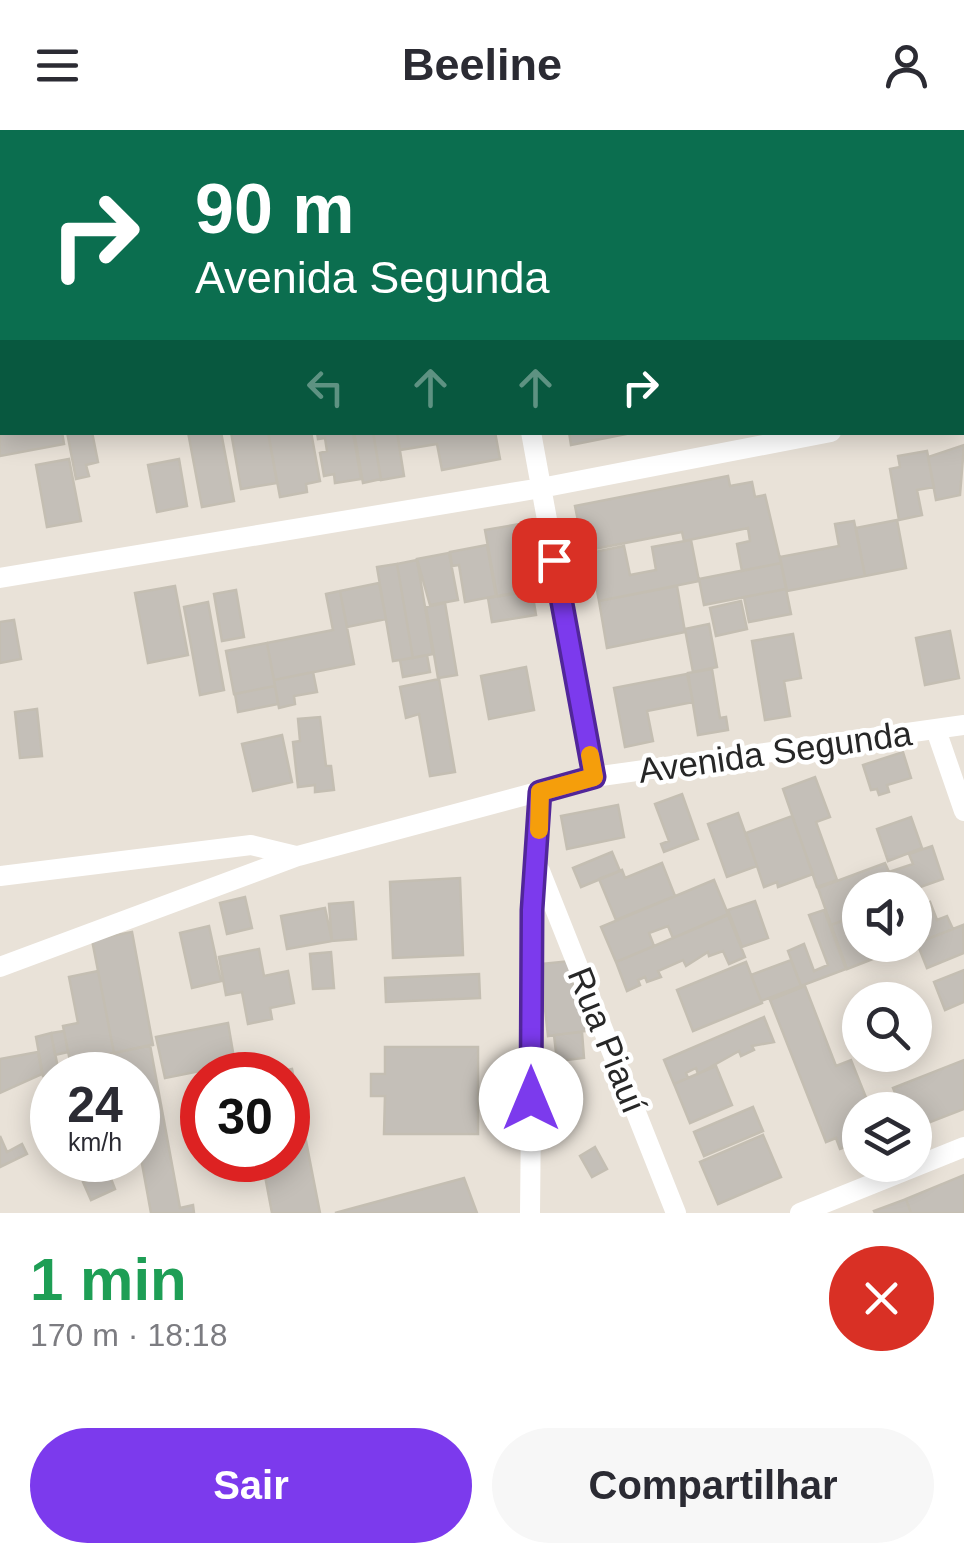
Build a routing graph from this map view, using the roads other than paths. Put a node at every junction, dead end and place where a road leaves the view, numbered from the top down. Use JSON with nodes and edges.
{"nodes":[{"id":1,"x":532,"y":435,"type":"edge"},
{"id":2,"x":816,"y":435,"type":"edge"},
{"id":3,"x":541,"y":488,"type":"junction"},
{"id":4,"x":0,"y":578,"type":"edge"},
{"id":5,"x":964,"y":725,"type":"edge"},
{"id":6,"x":936,"y":730,"type":"junction"},
{"id":7,"x":594,"y":777,"type":"junction"},
{"id":8,"x":540,"y":792,"type":"junction"},
{"id":9,"x":964,"y":810,"type":"edge"},
{"id":10,"x":298,"y":856,"type":"junction"},
{"id":11,"x":538,"y":867,"type":"junction"},
{"id":12,"x":0,"y":876,"type":"edge"},
{"id":13,"x":0,"y":967,"type":"edge"},
{"id":14,"x":964,"y":1147,"type":"edge"},
{"id":15,"x":530,"y":1213,"type":"edge"},
{"id":16,"x":676,"y":1213,"type":"edge"},
{"id":17,"x":800,"y":1213,"type":"edge"}],
"edges":[{"from":1,"to":3,"type":"street"},
{"from":2,"to":3,"type":"street"},
{"from":3,"to":4,"type":"street"},
{"from":3,"to":7,"type":"street"},
{"from":5,"to":6,"type":"street","name":"Avenida Segunda"},
{"from":6,"to":7,"type":"street","name":"Avenida Segunda"},
{"from":6,"to":9,"type":"street"},
{"from":7,"to":8,"type":"street","name":"Avenida Segunda"},
{"from":8,"to":10,"type":"street","name":"Avenida Segunda"},
{"from":8,"to":11,"type":"street"},
{"from":10,"to":12,"type":"street","name":"Avenida Segunda"},
{"from":10,"to":13,"type":"street"},
{"from":11,"to":15,"type":"street"},
{"from":11,"to":16,"type":"street","name":"Rua Piauí"},
{"from":14,"to":17,"type":"street"}]}
